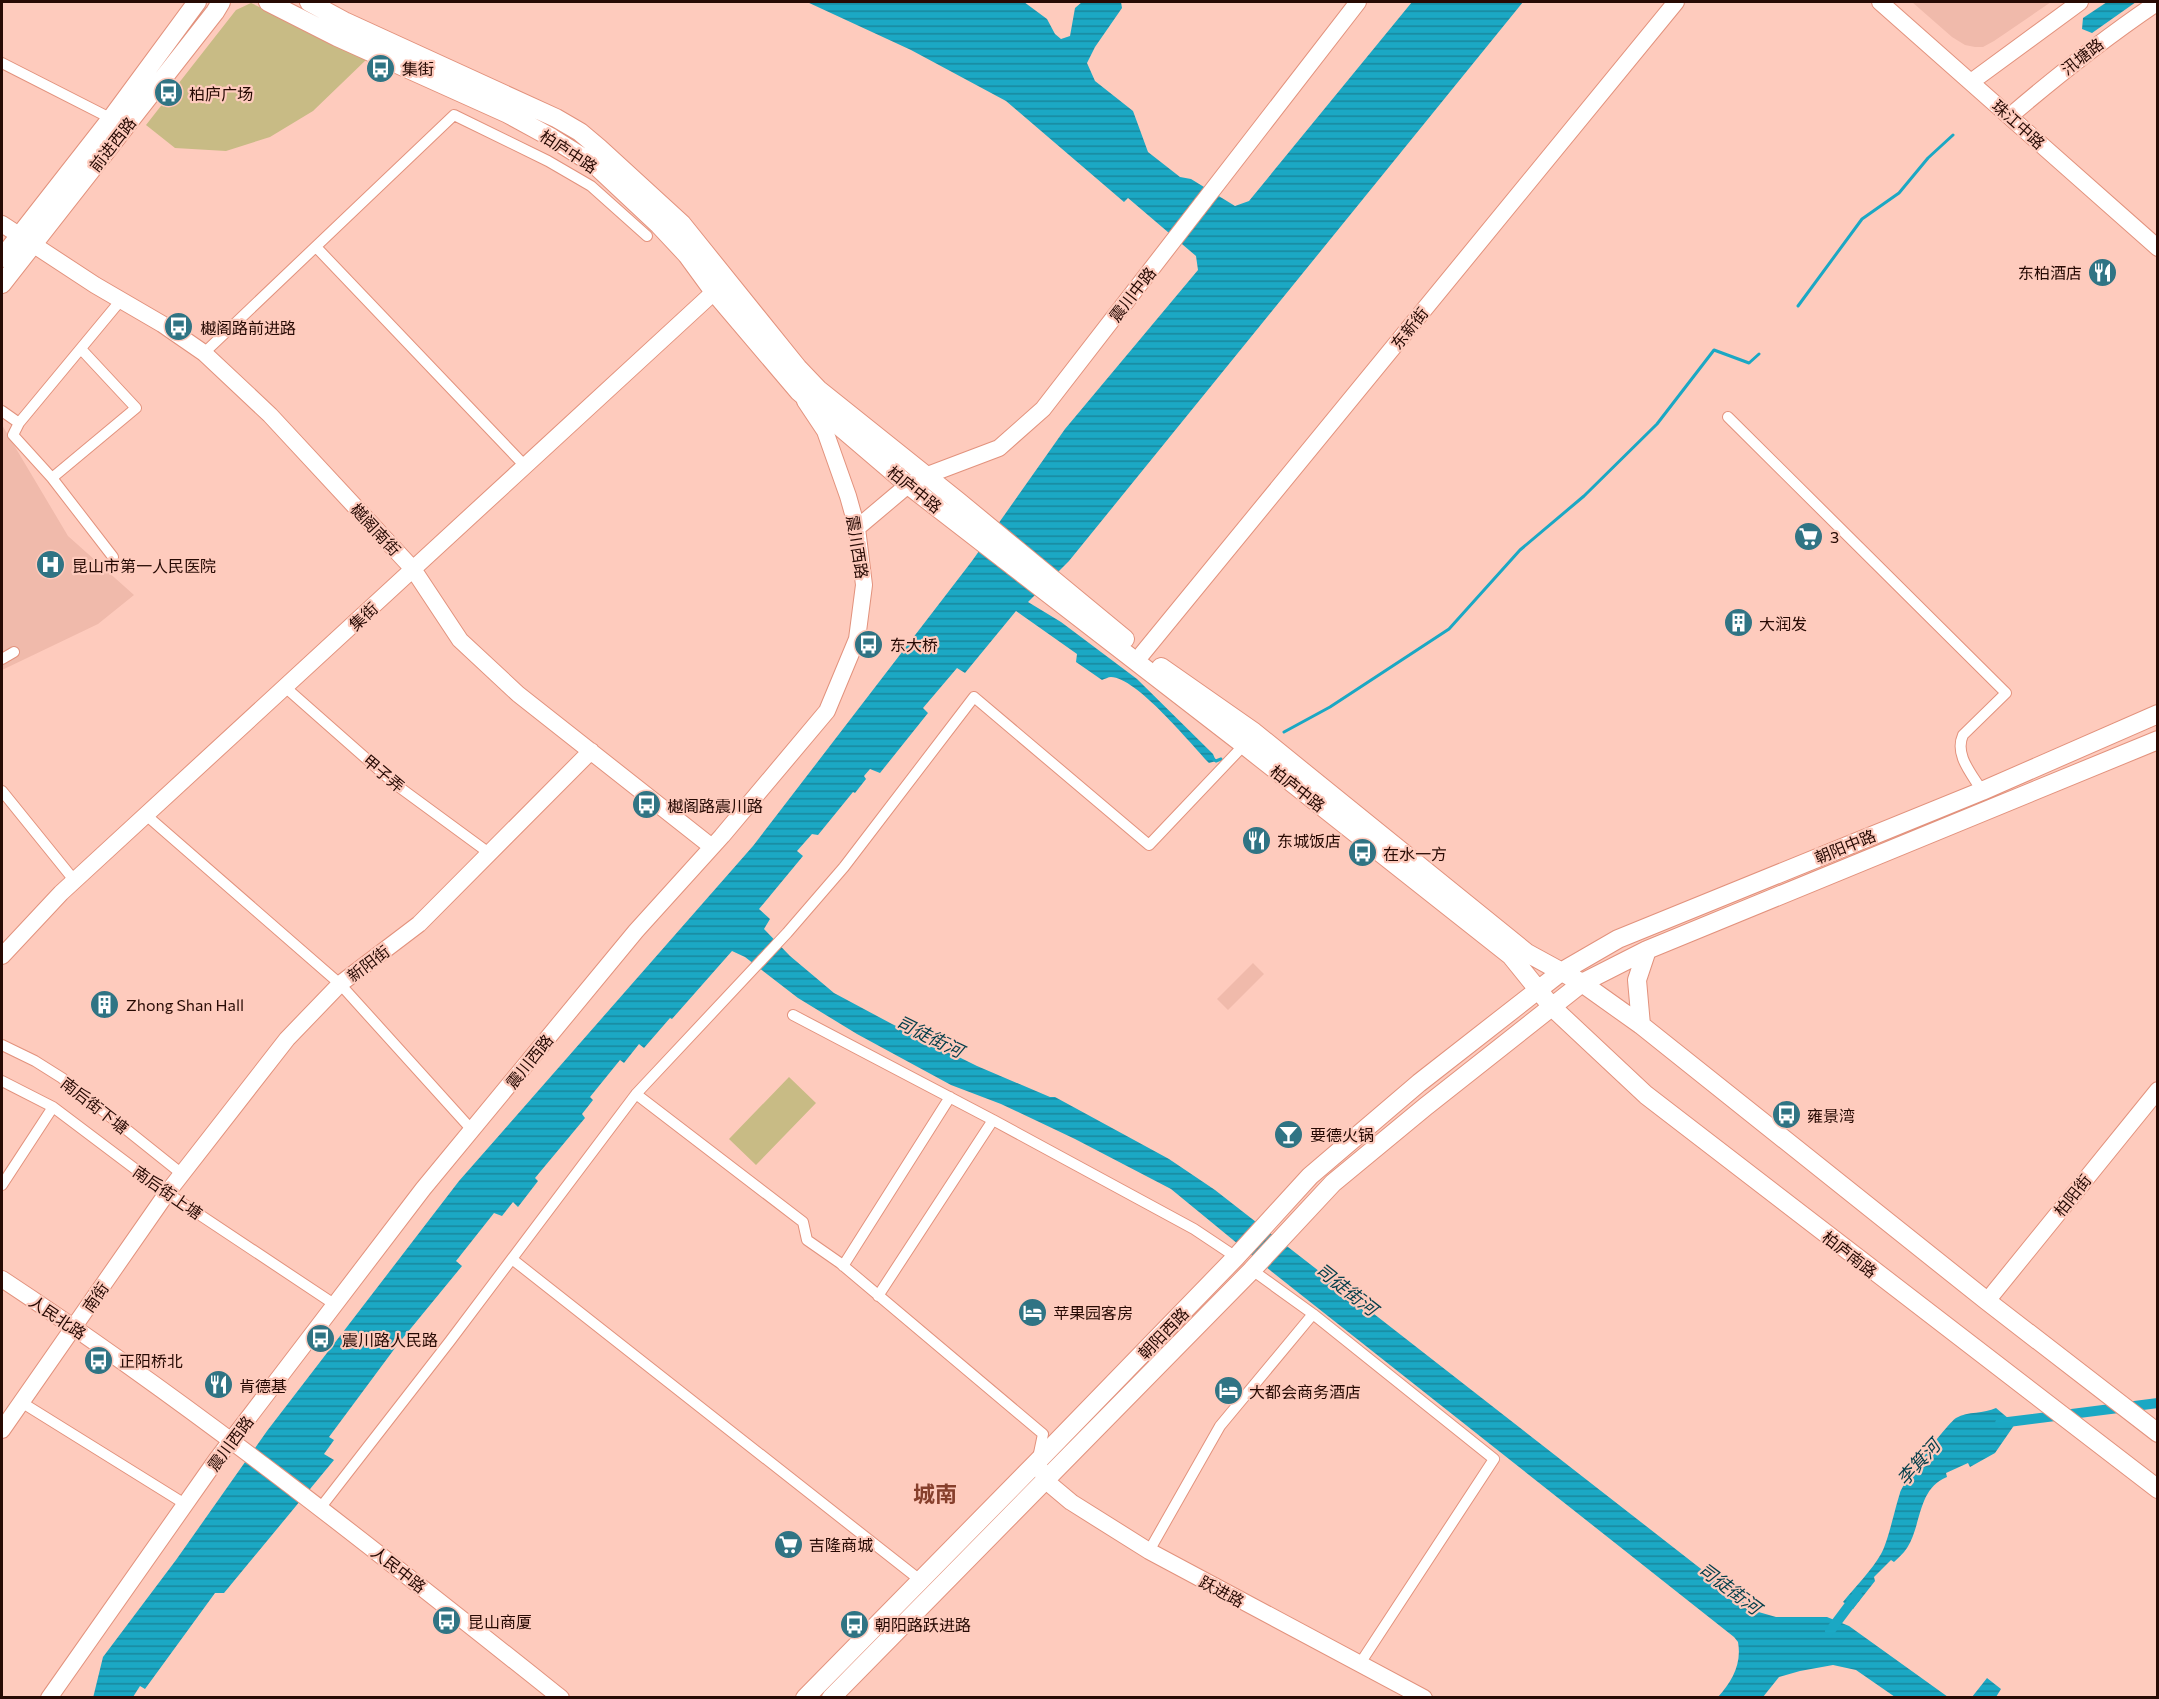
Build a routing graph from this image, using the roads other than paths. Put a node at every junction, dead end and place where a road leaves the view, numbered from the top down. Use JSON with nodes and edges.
{"nodes":[{"id":1,"x":198,"y":2,"type":"edge"},
{"id":2,"x":221,"y":2,"type":"edge"},
{"id":3,"x":268,"y":2,"type":"edge"},
{"id":4,"x":309,"y":2,"type":"edge"},
{"id":5,"x":1358,"y":2,"type":"edge"},
{"id":6,"x":1676,"y":2,"type":"edge"},
{"id":7,"x":1880,"y":2,"type":"edge"},
{"id":8,"x":2080,"y":2,"type":"edge"},
{"id":9,"x":2157,"y":2,"type":"edge"},
{"id":10,"x":2,"y":63,"type":"edge"},
{"id":11,"x":1971,"y":82,"type":"junction"},
{"id":12,"x":2010,"y":116,"type":"junction"},
{"id":13,"x":119,"y":122,"type":"junction"},
{"id":14,"x":2,"y":224,"type":"edge"},
{"id":15,"x":646,"y":236,"type":"dead end"},
{"id":16,"x":26,"y":241,"type":"junction"},
{"id":17,"x":316,"y":247,"type":"junction"},
{"id":18,"x":2157,"y":248,"type":"edge"},
{"id":19,"x":2,"y":258,"type":"edge"},
{"id":20,"x":2,"y":284,"type":"edge"},
{"id":21,"x":722,"y":287,"type":"junction"},
{"id":22,"x":121,"y":300,"type":"junction"},
{"id":23,"x":81,"y":349,"type":"junction"},
{"id":24,"x":204,"y":353,"type":"junction"},
{"id":25,"x":799,"y":392,"type":"junction"},
{"id":26,"x":2,"y":411,"type":"edge"},
{"id":27,"x":1728,"y":417,"type":"dead end"},
{"id":28,"x":19,"y":423,"type":"junction"},
{"id":29,"x":525,"y":466,"type":"junction"},
{"id":30,"x":925,"y":476,"type":"junction"},
{"id":31,"x":52,"y":477,"type":"junction"},
{"id":32,"x":908,"y":485,"type":"junction"},
{"id":33,"x":953,"y":508,"type":"junction"},
{"id":34,"x":857,"y":528,"type":"junction"},
{"id":35,"x":113,"y":557,"type":"dead end"},
{"id":36,"x":413,"y":569,"type":"junction"},
{"id":37,"x":1071,"y":603,"type":"junction"},
{"id":38,"x":14,"y":652,"type":"dead end"},
{"id":39,"x":1143,"y":654,"type":"junction"},
{"id":40,"x":2,"y":659,"type":"edge"},
{"id":41,"x":285,"y":687,"type":"junction"},
{"id":42,"x":2155,"y":721,"type":"edge"},
{"id":43,"x":2157,"y":740,"type":"edge"},
{"id":44,"x":1244,"y":745,"type":"junction"},
{"id":45,"x":591,"y":751,"type":"junction"},
{"id":46,"x":2,"y":791,"type":"edge"},
{"id":47,"x":1982,"y":791,"type":"junction"},
{"id":48,"x":146,"y":815,"type":"junction"},
{"id":49,"x":712,"y":847,"type":"junction"},
{"id":50,"x":489,"y":853,"type":"junction"},
{"id":51,"x":74,"y":880,"type":"junction"},
{"id":52,"x":1647,"y":950,"type":"junction"},
{"id":53,"x":2,"y":956,"type":"edge"},
{"id":54,"x":1561,"y":972,"type":"junction"},
{"id":55,"x":340,"y":984,"type":"junction"},
{"id":56,"x":1582,"y":984,"type":"junction"},
{"id":57,"x":1539,"y":989,"type":"junction"},
{"id":58,"x":1552,"y":1007,"type":"junction"},
{"id":59,"x":793,"y":1015,"type":"dead end"},
{"id":60,"x":1641,"y":1025,"type":"junction"},
{"id":61,"x":2,"y":1045,"type":"edge"},
{"id":62,"x":2,"y":1081,"type":"edge"},
{"id":63,"x":2157,"y":1090,"type":"edge"},
{"id":64,"x":636,"y":1094,"type":"junction"},
{"id":65,"x":950,"y":1097,"type":"junction"},
{"id":66,"x":53,"y":1107,"type":"junction"},
{"id":67,"x":993,"y":1120,"type":"junction"},
{"id":68,"x":472,"y":1130,"type":"junction"},
{"id":69,"x":182,"y":1174,"type":"junction"},
{"id":70,"x":2,"y":1185,"type":"edge"},
{"id":71,"x":167,"y":1193,"type":"junction"},
{"id":72,"x":1240,"y":1253,"type":"junction"},
{"id":73,"x":512,"y":1259,"type":"junction"},
{"id":74,"x":843,"y":1266,"type":"junction"},
{"id":75,"x":1255,"y":1267,"type":"junction"},
{"id":76,"x":2,"y":1279,"type":"edge"},
{"id":77,"x":878,"y":1296,"type":"junction"},
{"id":78,"x":1987,"y":1301,"type":"junction"},
{"id":79,"x":334,"y":1304,"type":"junction"},
{"id":80,"x":1312,"y":1314,"type":"junction"},
{"id":81,"x":74,"y":1326,"type":"junction"},
{"id":82,"x":21,"y":1402,"type":"junction"},
{"id":83,"x":2152,"y":1429,"type":"edge"},
{"id":84,"x":2,"y":1430,"type":"edge"},
{"id":85,"x":231,"y":1440,"type":"junction"},
{"id":86,"x":1037,"y":1462,"type":"junction"},
{"id":87,"x":1046,"y":1481,"type":"junction"},
{"id":88,"x":2157,"y":1490,"type":"edge"},
{"id":89,"x":185,"y":1504,"type":"junction"},
{"id":90,"x":321,"y":1507,"type":"junction"},
{"id":91,"x":1149,"y":1551,"type":"junction"},
{"id":92,"x":920,"y":1580,"type":"junction"},
{"id":93,"x":1359,"y":1665,"type":"junction"},
{"id":94,"x":49,"y":1698,"type":"edge"},
{"id":95,"x":561,"y":1698,"type":"edge"},
{"id":96,"x":804,"y":1698,"type":"edge"},
{"id":97,"x":831,"y":1698,"type":"edge"},
{"id":98,"x":1424,"y":1698,"type":"edge"}],
"edges":[{"from":1,"to":13,"type":"main road","name":"前进西路"},
{"from":2,"to":13,"type":"main road","name":"前进西路"},
{"from":3,"to":21,"type":"main road","name":"柏庐中路"},
{"from":4,"to":21,"type":"main road","name":"柏庐中路"},
{"from":5,"to":30,"type":"street","name":"震川中路"},
{"from":6,"to":39,"type":"street","name":"东新街"},
{"from":7,"to":11,"type":"street","name":"珠江中路"},
{"from":8,"to":11,"type":"street"},
{"from":9,"to":12,"type":"street","name":"汛塘路"},
{"from":10,"to":13,"type":"street"},
{"from":11,"to":12,"type":"street","name":"珠江中路"},
{"from":12,"to":18,"type":"street","name":"珠江中路"},
{"from":13,"to":16,"type":"main road","name":"前进西路"},
{"from":14,"to":16,"type":"street","name":"樾阁南街"},
{"from":15,"to":17,"type":"street"},
{"from":16,"to":19,"type":"main road","name":"前进西路"},
{"from":16,"to":20,"type":"main road","name":"前进西路"},
{"from":16,"to":22,"type":"street","name":"樾阁南街"},
{"from":17,"to":24,"type":"street"},
{"from":17,"to":29,"type":"street"},
{"from":21,"to":25,"type":"main road","name":"柏庐中路"},
{"from":21,"to":29,"type":"street","name":"集街"},
{"from":21,"to":30,"type":"main road","name":"柏庐中路"},
{"from":22,"to":23,"type":"street"},
{"from":22,"to":24,"type":"street","name":"樾阁南街"},
{"from":23,"to":28,"type":"street"},
{"from":23,"to":31,"type":"street"},
{"from":24,"to":36,"type":"street","name":"樾阁南街"},
{"from":25,"to":32,"type":"main road","name":"柏庐中路"},
{"from":25,"to":34,"type":"street","name":"震川西路"},
{"from":26,"to":28,"type":"street"},
{"from":27,"to":47,"type":"street"},
{"from":28,"to":31,"type":"street"},
{"from":29,"to":36,"type":"street","name":"集街"},
{"from":30,"to":32,"type":"street","name":"震川中路"},
{"from":30,"to":33,"type":"main road","name":"柏庐中路"},
{"from":31,"to":35,"type":"street"},
{"from":32,"to":33,"type":"main road","name":"柏庐中路"},
{"from":32,"to":34,"type":"street","name":"震川中路"},
{"from":33,"to":37,"type":"main road","name":"柏庐中路"},
{"from":34,"to":49,"type":"street","name":"震川西路"},
{"from":36,"to":41,"type":"street","name":"集街"},
{"from":36,"to":45,"type":"street","name":"樾阁南街"},
{"from":37,"to":39,"type":"main road","name":"柏庐中路"},
{"from":37,"to":44,"type":"main road","name":"柏庐中路"},
{"from":38,"to":40,"type":"street"},
{"from":39,"to":54,"type":"main road","name":"柏庐中路"},
{"from":41,"to":48,"type":"street","name":"集街"},
{"from":41,"to":50,"type":"street","name":"甲子弄"},
{"from":42,"to":47,"type":"main road","name":"朝阳中路"},
{"from":43,"to":52,"type":"main road","name":"朝阳中路"},
{"from":44,"to":57,"type":"main road","name":"柏庐中路"},
{"from":44,"to":64,"type":"street"},
{"from":45,"to":49,"type":"street","name":"樾阁南街"},
{"from":45,"to":50,"type":"street","name":"新阳街"},
{"from":46,"to":51,"type":"street"},
{"from":47,"to":54,"type":"main road","name":"朝阳中路"},
{"from":48,"to":51,"type":"street","name":"集街"},
{"from":48,"to":55,"type":"street"},
{"from":49,"to":68,"type":"street","name":"震川西路"},
{"from":50,"to":55,"type":"street","name":"新阳街"},
{"from":51,"to":53,"type":"street","name":"集街"},
{"from":52,"to":56,"type":"main road","name":"朝阳中路"},
{"from":52,"to":60,"type":"main road"},
{"from":54,"to":56,"type":"main road","name":"柏庐中路"},
{"from":54,"to":57,"type":"main road","name":"朝阳中路"},
{"from":55,"to":68,"type":"street"},
{"from":55,"to":69,"type":"street","name":"新阳街"},
{"from":56,"to":58,"type":"main road","name":"朝阳中路"},
{"from":56,"to":60,"type":"main road"},
{"from":57,"to":58,"type":"main road","name":"柏庐中路"},
{"from":57,"to":72,"type":"main road","name":"朝阳西路"},
{"from":58,"to":75,"type":"main road","name":"朝阳西路"},
{"from":58,"to":88,"type":"main road","name":"柏庐南路"},
{"from":59,"to":65,"type":"street"},
{"from":60,"to":78,"type":"main road"},
{"from":61,"to":69,"type":"street","name":"南后街下塘"},
{"from":62,"to":66,"type":"street","name":"南后街上塘"},
{"from":63,"to":78,"type":"street","name":"柏阳街"},
{"from":64,"to":73,"type":"street"},
{"from":64,"to":74,"type":"street"},
{"from":65,"to":67,"type":"street"},
{"from":65,"to":74,"type":"street"},
{"from":66,"to":70,"type":"street"},
{"from":66,"to":71,"type":"street","name":"南后街上塘"},
{"from":67,"to":72,"type":"street"},
{"from":67,"to":77,"type":"street"},
{"from":68,"to":79,"type":"street","name":"震川西路"},
{"from":69,"to":71,"type":"street","name":"新阳街"},
{"from":71,"to":79,"type":"street","name":"南后街上塘"},
{"from":71,"to":81,"type":"street","name":"南街"},
{"from":72,"to":86,"type":"main road","name":"朝阳西路"},
{"from":73,"to":90,"type":"street"},
{"from":73,"to":92,"type":"street"},
{"from":74,"to":77,"type":"street"},
{"from":75,"to":80,"type":"street"},
{"from":75,"to":87,"type":"main road","name":"朝阳西路"},
{"from":76,"to":81,"type":"street","name":"人民北路"},
{"from":77,"to":86,"type":"street"},
{"from":78,"to":83,"type":"main road"},
{"from":79,"to":85,"type":"street","name":"震川西路"},
{"from":80,"to":91,"type":"street"},
{"from":80,"to":93,"type":"street"},
{"from":81,"to":82,"type":"street","name":"南街"},
{"from":81,"to":85,"type":"street","name":"人民北路"},
{"from":82,"to":84,"type":"street","name":"南街"},
{"from":82,"to":89,"type":"street"},
{"from":85,"to":89,"type":"street","name":"震川西路"},
{"from":85,"to":90,"type":"street","name":"人民北路"},
{"from":86,"to":87,"type":"street","name":"跃进路"},
{"from":86,"to":92,"type":"main road","name":"朝阳西路"},
{"from":87,"to":91,"type":"street","name":"跃进路"},
{"from":87,"to":97,"type":"main road","name":"朝阳西路"},
{"from":89,"to":94,"type":"street","name":"震川西路"},
{"from":90,"to":95,"type":"street","name":"人民中路"},
{"from":91,"to":93,"type":"street","name":"跃进路"},
{"from":92,"to":96,"type":"main road","name":"朝阳西路"},
{"from":93,"to":98,"type":"street","name":"跃进路"}]}
